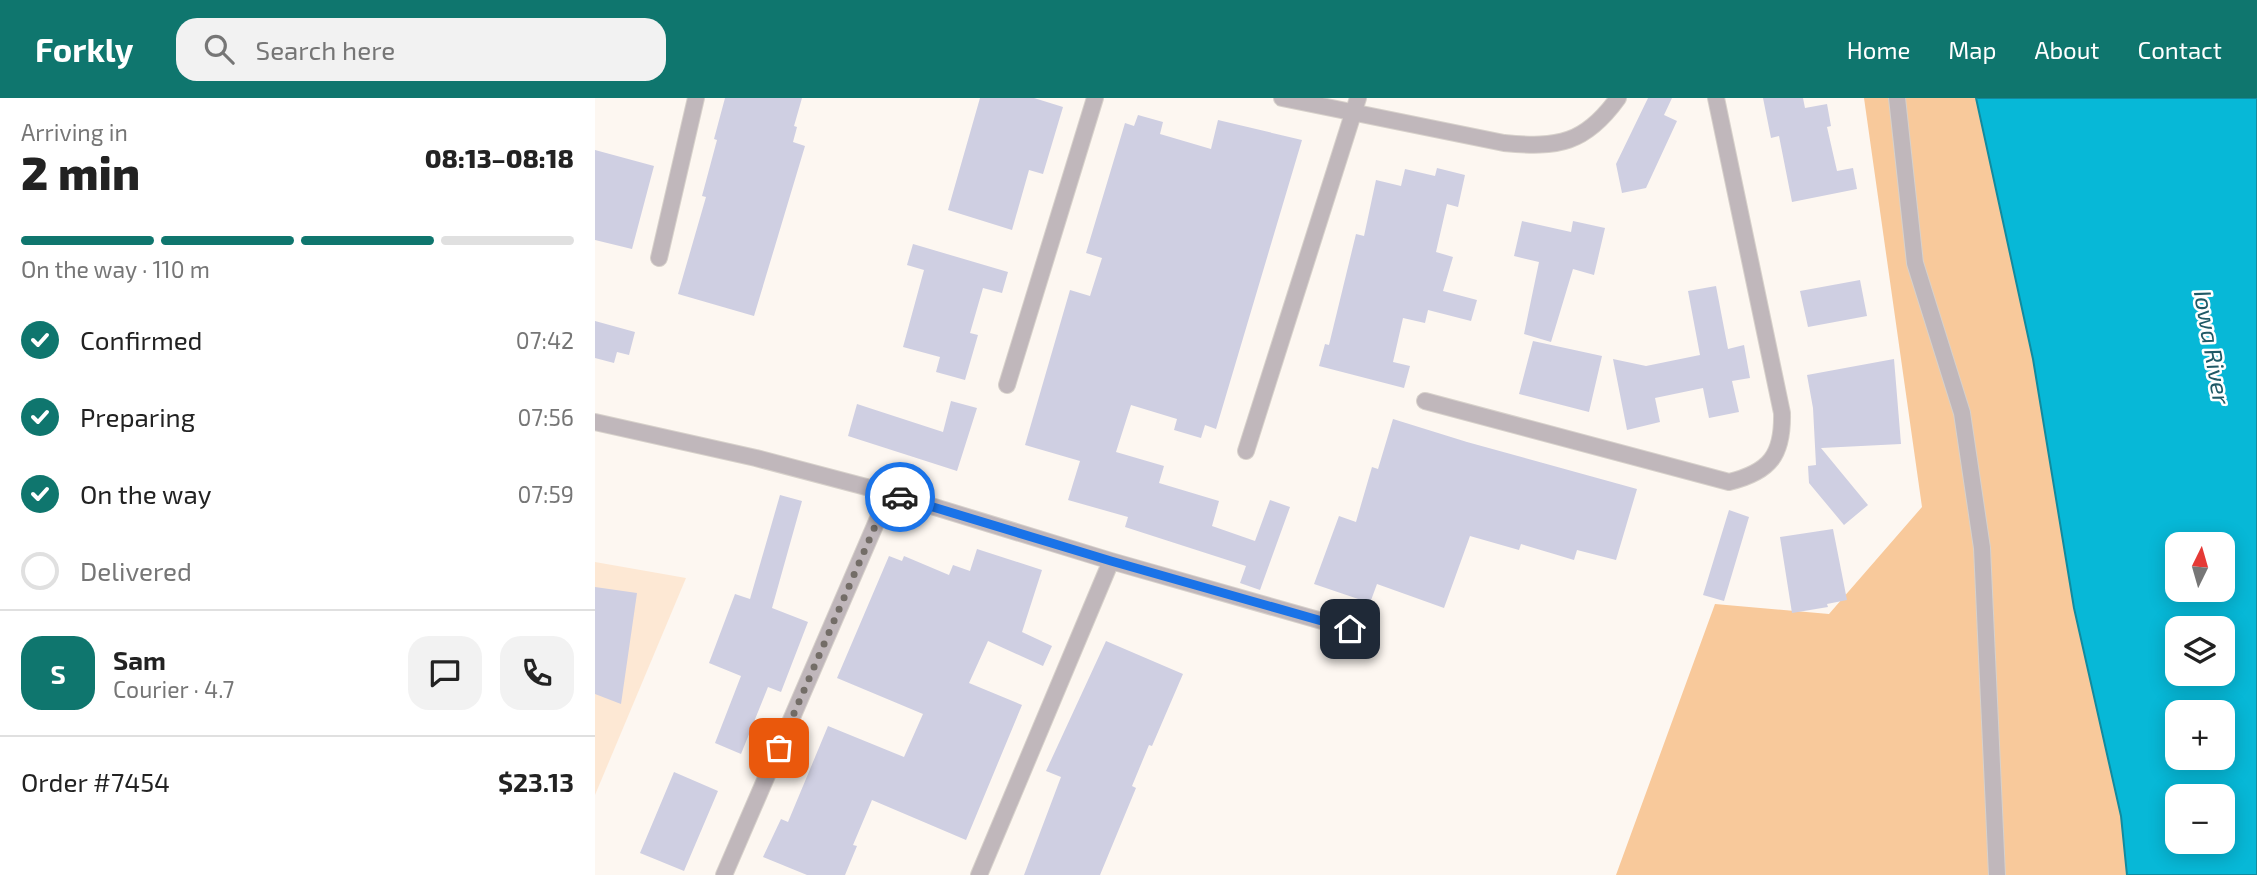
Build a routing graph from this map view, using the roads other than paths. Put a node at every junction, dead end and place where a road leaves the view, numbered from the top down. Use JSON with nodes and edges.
{"nodes":[{"id":1,"x":696,"y":98,"type":"edge"},
{"id":2,"x":1095,"y":98,"type":"edge"},
{"id":3,"x":1282,"y":98,"type":"edge"},
{"id":4,"x":1618,"y":98,"type":"edge"},
{"id":5,"x":1716,"y":98,"type":"edge"},
{"id":6,"x":1897,"y":98,"type":"edge"},
{"id":7,"x":1356,"y":105,"type":"edge"},
{"id":8,"x":659,"y":258,"type":"dead end"},
{"id":9,"x":1007,"y":385,"type":"dead end"},
{"id":10,"x":1425,"y":401,"type":"dead end"},
{"id":11,"x":595,"y":422,"type":"edge"},
{"id":12,"x":1246,"y":451,"type":"dead end"},
{"id":13,"x":889,"y":494,"type":"junction"},
{"id":14,"x":1111,"y":561,"type":"junction"},
{"id":15,"x":1350,"y":629,"type":"dead end"},
{"id":16,"x":724,"y":875,"type":"edge"},
{"id":17,"x":979,"y":875,"type":"edge"},
{"id":18,"x":1997,"y":875,"type":"edge"}],
"edges":[{"from":1,"to":8,"type":"lane"},
{"from":2,"to":9,"type":"lane"},
{"from":3,"to":7,"type":"lane"},
{"from":4,"to":7,"type":"lane"},
{"from":5,"to":10,"type":"lane"},
{"from":6,"to":18,"type":"lane"},
{"from":7,"to":12,"type":"lane"},
{"from":11,"to":13,"type":"lane"},
{"from":13,"to":14,"type":"lane"},
{"from":13,"to":16,"type":"lane"},
{"from":14,"to":15,"type":"lane"},
{"from":14,"to":17,"type":"lane"}]}
